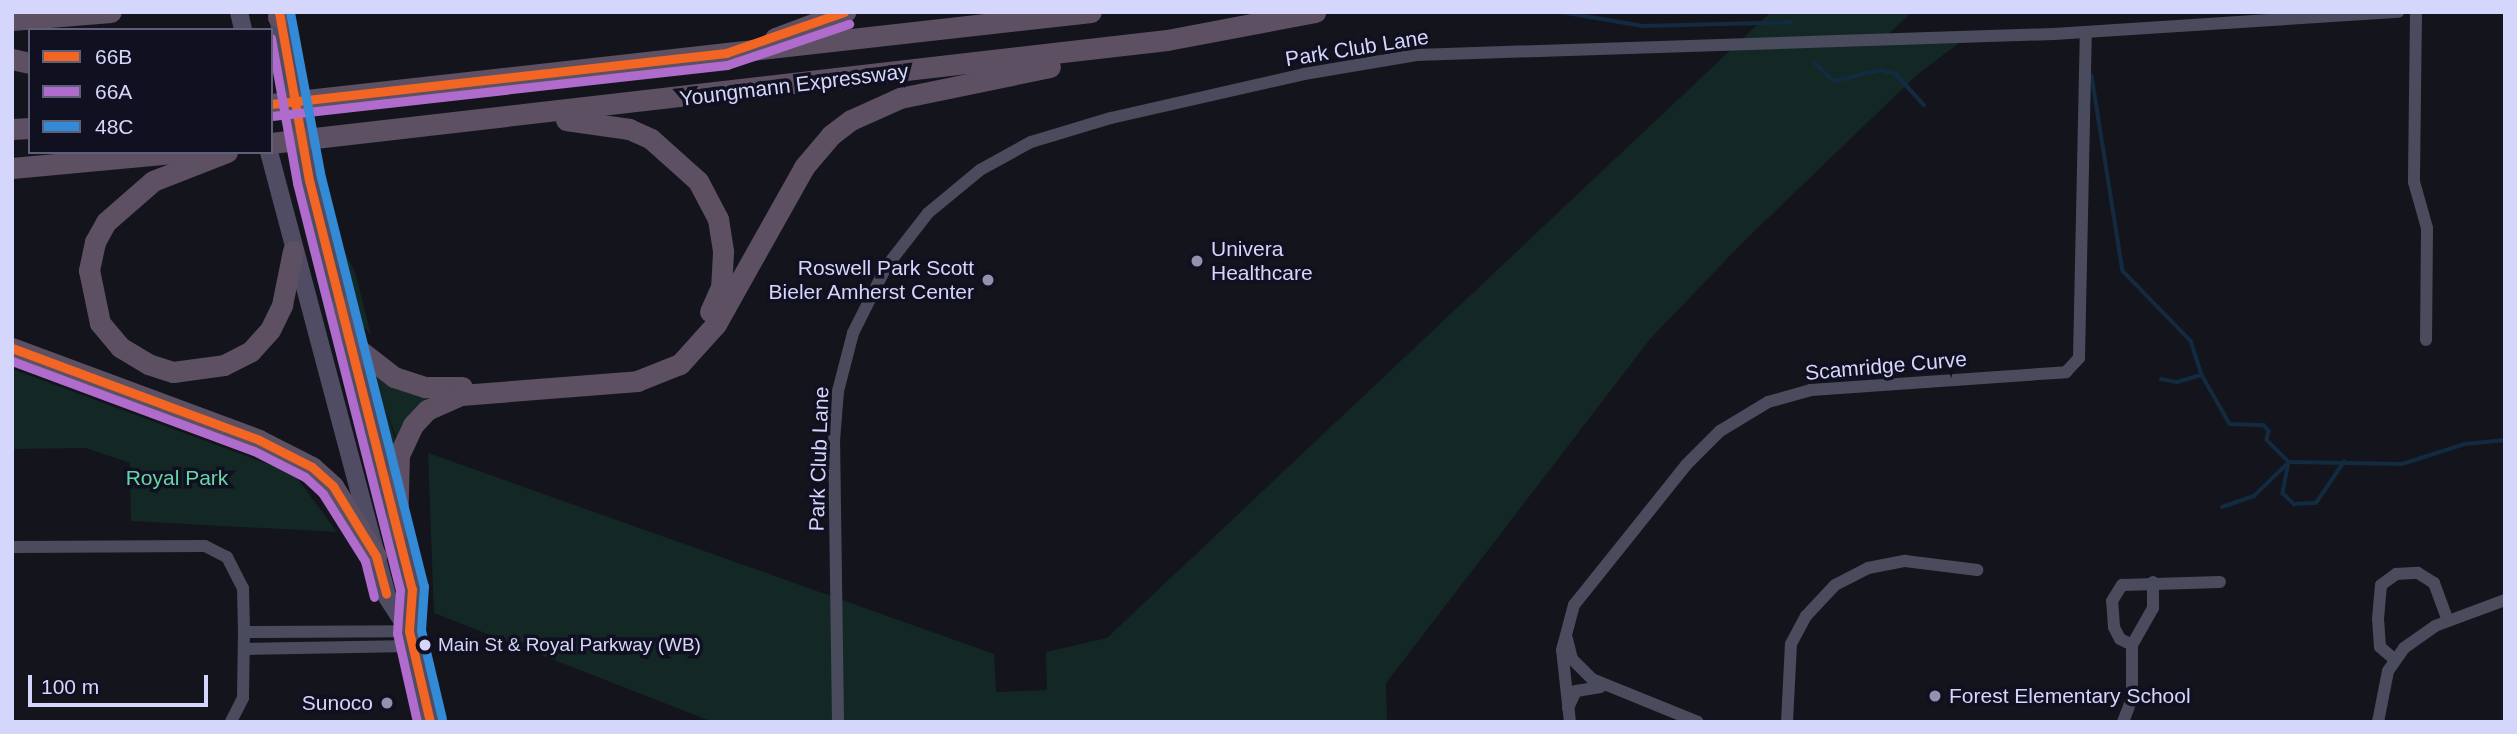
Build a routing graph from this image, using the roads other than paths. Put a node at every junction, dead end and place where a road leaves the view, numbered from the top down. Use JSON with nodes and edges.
{"nodes":[{"id":1,"x":111,"y":12,"type":"edge"},
{"id":2,"x":845,"y":12,"type":"edge"},
{"id":3,"x":1091,"y":12,"type":"edge"},
{"id":4,"x":1315,"y":12,"type":"edge"},
{"id":5,"x":2398,"y":12,"type":"edge"},
{"id":6,"x":2416,"y":12,"type":"edge"},
{"id":7,"x":278,"y":14,"type":"edge"},
{"id":8,"x":12,"y":20,"type":"edge"},
{"id":9,"x":2086,"y":32,"type":"junction"},
{"id":10,"x":1167,"y":40,"type":"junction"},
{"id":11,"x":726,"y":53,"type":"junction"},
{"id":12,"x":273,"y":104,"type":"edge"},
{"id":13,"x":522,"y":116,"type":"junction"},
{"id":14,"x":273,"y":143,"type":"edge"},
{"id":15,"x":164,"y":154,"type":"edge"},
{"id":16,"x":222,"y":154,"type":"edge"},
{"id":17,"x":269,"y":154,"type":"edge"},
{"id":18,"x":12,"y":168,"type":"edge"},
{"id":19,"x":293,"y":251,"type":"junction"},
{"id":20,"x":341,"y":307,"type":"junction"},
{"id":21,"x":2426,"y":340,"type":"dead end"},
{"id":22,"x":12,"y":348,"type":"edge"},
{"id":23,"x":397,"y":530,"type":"junction"},
{"id":24,"x":12,"y":547,"type":"edge"},
{"id":25,"x":376,"y":556,"type":"junction"},
{"id":26,"x":1977,"y":570,"type":"dead end"},
{"id":27,"x":2152,"y":582,"type":"junction"},
{"id":28,"x":2220,"y":582,"type":"dead end"},
{"id":29,"x":2505,"y":600,"type":"edge"},
{"id":30,"x":1567,"y":621,"type":"junction"},
{"id":31,"x":2448,"y":621,"type":"junction"},
{"id":32,"x":244,"y":632,"type":"junction"},
{"id":33,"x":410,"y":639,"type":"junction"},
{"id":34,"x":2132,"y":645,"type":"junction"},
{"id":35,"x":244,"y":649,"type":"junction"},
{"id":36,"x":2394,"y":659,"type":"junction"},
{"id":37,"x":1605,"y":687,"type":"junction"},
{"id":38,"x":1569,"y":715,"type":"edge"},
{"id":39,"x":230,"y":722,"type":"edge"},
{"id":40,"x":430,"y":722,"type":"edge"},
{"id":41,"x":838,"y":722,"type":"edge"},
{"id":42,"x":1698,"y":722,"type":"edge"},
{"id":43,"x":1787,"y":722,"type":"edge"},
{"id":44,"x":2123,"y":722,"type":"edge"},
{"id":45,"x":2378,"y":722,"type":"edge"}],
"edges":[{"from":1,"to":8,"type":"highway"},
{"from":2,"to":11,"type":"highway"},
{"from":3,"to":11,"type":"highway","name":"Youngmann Expressway"},
{"from":4,"to":10,"type":"highway","name":"Youngmann Expressway"},
{"from":5,"to":9,"type":"street","name":"Park Club Lane"},
{"from":6,"to":21,"type":"street"},
{"from":7,"to":20,"type":"main road"},
{"from":9,"to":30,"type":"street","name":"Scamridge Curve"},
{"from":9,"to":41,"type":"street","name":"Park Club Lane"},
{"from":10,"to":13,"type":"highway","name":"Youngmann Expressway"},
{"from":10,"to":23,"type":"highway"},
{"from":11,"to":12,"type":"highway","name":"Youngmann Expressway"},
{"from":13,"to":14,"type":"highway","name":"Youngmann Expressway"},
{"from":13,"to":20,"type":"highway"},
{"from":15,"to":18,"type":"highway"},
{"from":16,"to":19,"type":"highway"},
{"from":17,"to":19,"type":"main road"},
{"from":19,"to":25,"type":"main road"},
{"from":20,"to":23,"type":"main road"},
{"from":22,"to":25,"type":"highway"},
{"from":23,"to":33,"type":"main road"},
{"from":24,"to":32,"type":"street"},
{"from":25,"to":33,"type":"main road"},
{"from":26,"to":43,"type":"street"},
{"from":27,"to":28,"type":"street"},
{"from":27,"to":34,"type":"street"},
{"from":27,"to":34,"type":"street"},
{"from":29,"to":31,"type":"street"},
{"from":30,"to":37,"type":"street"},
{"from":30,"to":38,"type":"street","name":"Scamridge Curve"},
{"from":31,"to":36,"type":"street"},
{"from":31,"to":36,"type":"street"},
{"from":32,"to":33,"type":"street"},
{"from":32,"to":35,"type":"street"},
{"from":33,"to":35,"type":"street"},
{"from":33,"to":40,"type":"main road"},
{"from":34,"to":44,"type":"street"},
{"from":35,"to":39,"type":"street"},
{"from":36,"to":45,"type":"street"},
{"from":37,"to":38,"type":"street"},
{"from":37,"to":42,"type":"street"}]}
